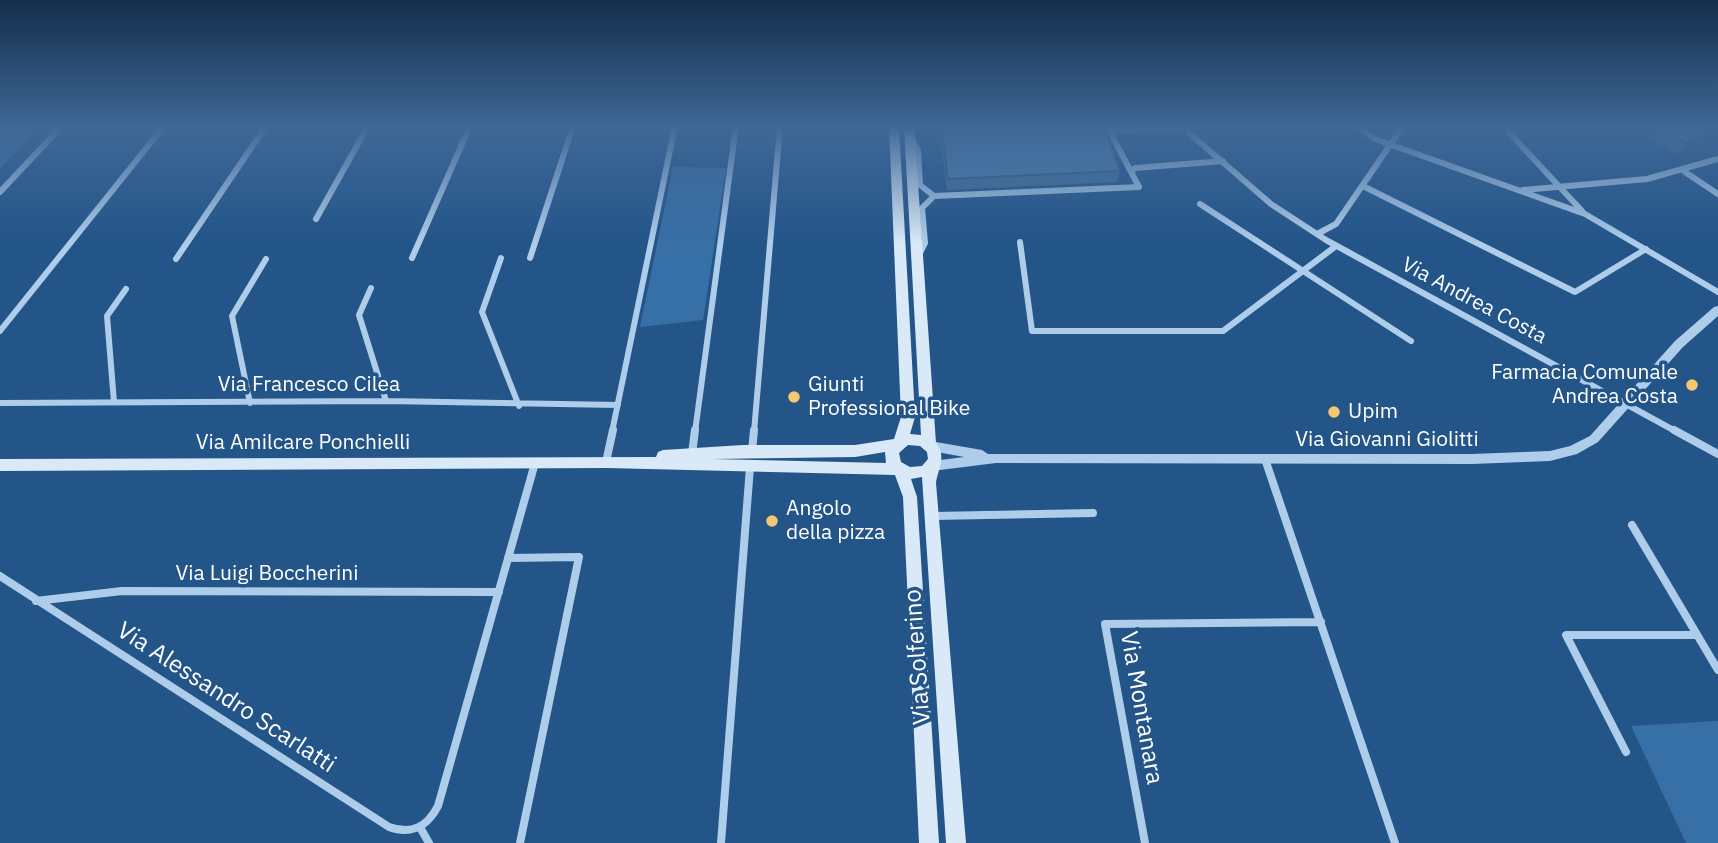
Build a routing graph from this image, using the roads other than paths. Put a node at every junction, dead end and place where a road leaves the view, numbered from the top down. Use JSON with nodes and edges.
{"nodes":[{"id":1,"x":25,"y":165,"type":"edge"},
{"id":2,"x":133,"y":165,"type":"edge"},
{"id":3,"x":240,"y":165,"type":"edge"},
{"id":4,"x":346,"y":165,"type":"edge"},
{"id":5,"x":453,"y":165,"type":"edge"},
{"id":6,"x":560,"y":165,"type":"edge"},
{"id":7,"x":667,"y":165,"type":"edge"},
{"id":8,"x":731,"y":165,"type":"edge"},
{"id":9,"x":777,"y":165,"type":"edge"},
{"id":10,"x":896,"y":165,"type":"edge"},
{"id":11,"x":911,"y":165,"type":"edge"},
{"id":12,"x":919,"y":165,"type":"edge"},
{"id":13,"x":1127,"y":165,"type":"edge"},
{"id":14,"x":1174,"y":165,"type":"edge"},
{"id":15,"x":1227,"y":165,"type":"edge"},
{"id":16,"x":1377,"y":165,"type":"edge"},
{"id":17,"x":1448,"y":165,"type":"edge"},
{"id":18,"x":1539,"y":165,"type":"edge"},
{"id":19,"x":1702,"y":165,"type":"edge"},
{"id":20,"x":1131,"y":172,"type":"junction"},
{"id":21,"x":1685,"y":172,"type":"junction"},
{"id":22,"x":1363,"y":186,"type":"junction"},
{"id":23,"x":1560,"y":188,"type":"junction"},
{"id":24,"x":1519,"y":190,"type":"junction"},
{"id":25,"x":0,"y":192,"type":"edge"},
{"id":26,"x":1718,"y":194,"type":"edge"},
{"id":27,"x":934,"y":196,"type":"junction"},
{"id":28,"x":1200,"y":204,"type":"dead end"},
{"id":29,"x":1585,"y":214,"type":"junction"},
{"id":30,"x":316,"y":219,"type":"dead end"},
{"id":31,"x":1317,"y":234,"type":"junction"},
{"id":32,"x":1020,"y":242,"type":"dead end"},
{"id":33,"x":1335,"y":246,"type":"junction"},
{"id":34,"x":1646,"y":249,"type":"junction"},
{"id":35,"x":412,"y":258,"type":"dead end"},
{"id":36,"x":501,"y":258,"type":"dead end"},
{"id":37,"x":530,"y":258,"type":"dead end"},
{"id":38,"x":176,"y":259,"type":"dead end"},
{"id":39,"x":266,"y":259,"type":"dead end"},
{"id":40,"x":916,"y":261,"type":"junction"},
{"id":41,"x":1300,"y":271,"type":"junction"},
{"id":42,"x":125,"y":289,"type":"dead end"},
{"id":43,"x":371,"y":289,"type":"dead end"},
{"id":44,"x":1718,"y":292,"type":"edge"},
{"id":45,"x":1718,"y":310,"type":"edge"},
{"id":46,"x":0,"y":331,"type":"edge"},
{"id":47,"x":1411,"y":341,"type":"dead end"},
{"id":48,"x":386,"y":401,"type":"junction"},
{"id":49,"x":114,"y":402,"type":"junction"},
{"id":50,"x":0,"y":403,"type":"edge"},
{"id":51,"x":250,"y":403,"type":"junction"},
{"id":52,"x":1627,"y":403,"type":"junction"},
{"id":53,"x":618,"y":405,"type":"junction"},
{"id":54,"x":519,"y":406,"type":"junction"},
{"id":55,"x":898,"y":443,"type":"junction"},
{"id":56,"x":930,"y":445,"type":"junction"},
{"id":57,"x":751,"y":451,"type":"junction"},
{"id":58,"x":692,"y":454,"type":"junction"},
{"id":59,"x":1718,"y":454,"type":"edge"},
{"id":60,"x":996,"y":458,"type":"junction"},
{"id":61,"x":1265,"y":459,"type":"junction"},
{"id":62,"x":606,"y":462,"type":"junction"},
{"id":63,"x":535,"y":463,"type":"junction"},
{"id":64,"x":0,"y":465,"type":"edge"},
{"id":65,"x":932,"y":466,"type":"junction"},
{"id":66,"x":750,"y":467,"type":"junction"},
{"id":67,"x":900,"y":470,"type":"junction"},
{"id":68,"x":1093,"y":513,"type":"dead end"},
{"id":69,"x":933,"y":516,"type":"junction"},
{"id":70,"x":1632,"y":526,"type":"dead end"},
{"id":71,"x":508,"y":558,"type":"junction"},
{"id":72,"x":0,"y":576,"type":"edge"},
{"id":73,"x":499,"y":592,"type":"junction"},
{"id":74,"x":35,"y":601,"type":"junction"},
{"id":75,"x":1321,"y":622,"type":"junction"},
{"id":76,"x":1697,"y":635,"type":"junction"},
{"id":77,"x":1718,"y":670,"type":"edge"},
{"id":78,"x":1626,"y":752,"type":"dead end"},
{"id":79,"x":421,"y":829,"type":"junction"},
{"id":80,"x":429,"y":843,"type":"edge"},
{"id":81,"x":520,"y":843,"type":"edge"},
{"id":82,"x":721,"y":843,"type":"edge"},
{"id":83,"x":929,"y":843,"type":"edge"},
{"id":84,"x":956,"y":843,"type":"edge"},
{"id":85,"x":1145,"y":843,"type":"edge"},
{"id":86,"x":1395,"y":843,"type":"edge"}],
"edges":[{"from":1,"to":25,"type":"street"},
{"from":2,"to":46,"type":"street"},
{"from":3,"to":38,"type":"street"},
{"from":4,"to":30,"type":"street"},
{"from":5,"to":35,"type":"street"},
{"from":6,"to":37,"type":"street"},
{"from":7,"to":53,"type":"street"},
{"from":8,"to":58,"type":"street"},
{"from":9,"to":57,"type":"street"},
{"from":10,"to":55,"type":"main road","name":"Via Solferino"},
{"from":11,"to":40,"type":"main road","name":"Via Solferino"},
{"from":12,"to":27,"type":"street"},
{"from":13,"to":20,"type":"street"},
{"from":14,"to":20,"type":"street"},
{"from":15,"to":31,"type":"street","name":"Via Andrea Costa"},
{"from":16,"to":22,"type":"street"},
{"from":17,"to":24,"type":"street"},
{"from":18,"to":23,"type":"street"},
{"from":19,"to":21,"type":"street"},
{"from":20,"to":27,"type":"street"},
{"from":21,"to":23,"type":"street"},
{"from":21,"to":26,"type":"street"},
{"from":22,"to":31,"type":"street"},
{"from":22,"to":34,"type":"street"},
{"from":23,"to":24,"type":"street"},
{"from":23,"to":29,"type":"street"},
{"from":24,"to":29,"type":"street"},
{"from":27,"to":40,"type":"street"},
{"from":28,"to":41,"type":"street"},
{"from":29,"to":34,"type":"street"},
{"from":31,"to":33,"type":"street","name":"Via Andrea Costa"},
{"from":32,"to":41,"type":"street"},
{"from":33,"to":41,"type":"street"},
{"from":33,"to":52,"type":"street","name":"Via Andrea Costa"},
{"from":34,"to":44,"type":"street"},
{"from":36,"to":54,"type":"street"},
{"from":39,"to":51,"type":"street"},
{"from":40,"to":56,"type":"main road","name":"Via Solferino"},
{"from":41,"to":47,"type":"street"},
{"from":42,"to":49,"type":"street"},
{"from":43,"to":48,"type":"street"},
{"from":45,"to":52,"type":"street","name":"Via Giovanni Giolitti"},
{"from":48,"to":51,"type":"street","name":"Via Francesco Cilea"},
{"from":48,"to":54,"type":"street","name":"Via Francesco Cilea"},
{"from":49,"to":50,"type":"street","name":"Via Francesco Cilea"},
{"from":49,"to":51,"type":"street","name":"Via Francesco Cilea"},
{"from":52,"to":59,"type":"street","name":"Via Andrea Costa"},
{"from":52,"to":61,"type":"street","name":"Via Giovanni Giolitti"},
{"from":53,"to":54,"type":"street","name":"Via Francesco Cilea"},
{"from":53,"to":62,"type":"street"},
{"from":55,"to":56,"type":"main road"},
{"from":55,"to":57,"type":"main road","name":"Via Amilcare Ponchielli"},
{"from":55,"to":67,"type":"main road","name":"Via Solferino"},
{"from":56,"to":60,"type":"street","name":"Via Giovanni Giolitti"},
{"from":56,"to":65,"type":"main road","name":"Via Solferino"},
{"from":57,"to":58,"type":"main road","name":"Via Amilcare Ponchielli"},
{"from":58,"to":62,"type":"main road","name":"Via Amilcare Ponchielli"},
{"from":60,"to":61,"type":"street","name":"Via Giovanni Giolitti"},
{"from":60,"to":65,"type":"street","name":"Via Giovanni Giolitti"},
{"from":61,"to":75,"type":"street"},
{"from":62,"to":63,"type":"main road","name":"Via Amilcare Ponchielli"},
{"from":62,"to":66,"type":"main road","name":"Via Amilcare Ponchielli"},
{"from":63,"to":64,"type":"main road","name":"Via Amilcare Ponchielli"},
{"from":63,"to":71,"type":"street"},
{"from":65,"to":67,"type":"main road"},
{"from":65,"to":69,"type":"main road","name":"Via Solferino"},
{"from":66,"to":67,"type":"main road","name":"Via Amilcare Ponchielli"},
{"from":66,"to":82,"type":"street"},
{"from":67,"to":83,"type":"main road","name":"Via Solferino"},
{"from":68,"to":69,"type":"street"},
{"from":69,"to":84,"type":"main road","name":"Via Solferino"},
{"from":70,"to":76,"type":"street"},
{"from":71,"to":73,"type":"street"},
{"from":71,"to":81,"type":"street"},
{"from":72,"to":74,"type":"street","name":"Via Alessandro Scarlatti"},
{"from":73,"to":74,"type":"street","name":"Via Luigi Boccherini"},
{"from":73,"to":79,"type":"street"},
{"from":74,"to":79,"type":"street","name":"Via Alessandro Scarlatti"},
{"from":75,"to":85,"type":"street","name":"Via Montanara"},
{"from":75,"to":86,"type":"street"},
{"from":76,"to":77,"type":"street"},
{"from":76,"to":78,"type":"street"},
{"from":79,"to":80,"type":"street"}]}
